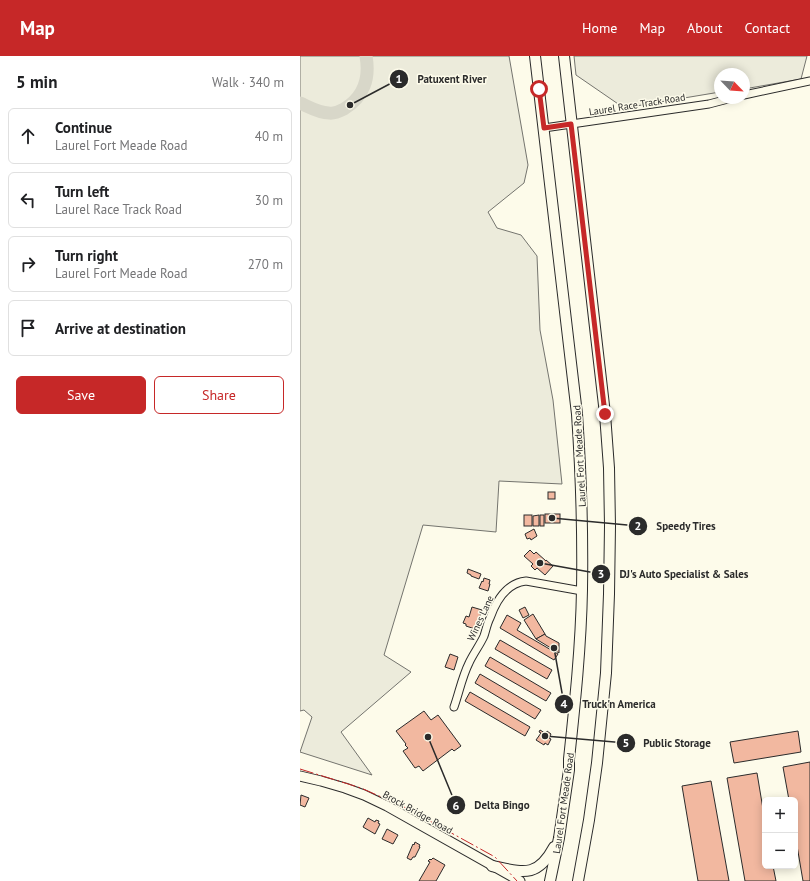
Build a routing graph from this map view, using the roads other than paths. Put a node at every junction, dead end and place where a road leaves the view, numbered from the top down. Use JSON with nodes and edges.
{"nodes":[{"id":1,"x":535,"y":56,"type":"edge"},
{"id":2,"x":564,"y":56,"type":"edge"},
{"id":3,"x":810,"y":81,"type":"edge"},
{"id":4,"x":750,"y":94,"type":"edge"},
{"id":5,"x":714,"y":102,"type":"edge"},
{"id":6,"x":571,"y":124,"type":"junction"},
{"id":7,"x":544,"y":128,"type":"junction"},
{"id":8,"x":582,"y":591,"type":"junction"},
{"id":9,"x":454,"y":707,"type":"dead end"},
{"id":10,"x":300,"y":776,"type":"edge"},
{"id":11,"x":559,"y":838,"type":"junction"},
{"id":12,"x":492,"y":866,"type":"junction"},
{"id":13,"x":520,"y":881,"type":"edge"},
{"id":14,"x":550,"y":881,"type":"edge"},
{"id":15,"x":578,"y":881,"type":"edge"}],
"edges":[{"from":1,"to":7,"type":"main road","name":"Laurel Fort Meade Road"},
{"from":2,"to":6,"type":"main road"},
{"from":3,"to":4,"type":"street"},
{"from":5,"to":6,"type":"street","name":"Laurel Race Track Road"},
{"from":6,"to":7,"type":"street","name":"Laurel Race Track Road"},
{"from":6,"to":15,"type":"main road"},
{"from":7,"to":8,"type":"main road","name":"Laurel Fort Meade Road"},
{"from":8,"to":9,"type":"street","name":"Wines Lane"},
{"from":8,"to":11,"type":"main road","name":"Laurel Fort Meade Road"},
{"from":10,"to":12,"type":"street","name":"Brock Bridge Road"},
{"from":11,"to":12,"type":"main road"},
{"from":11,"to":14,"type":"main road","name":"Laurel Fort Meade Road"},
{"from":12,"to":13,"type":"street","name":"Brock Bridge Road"}]}
